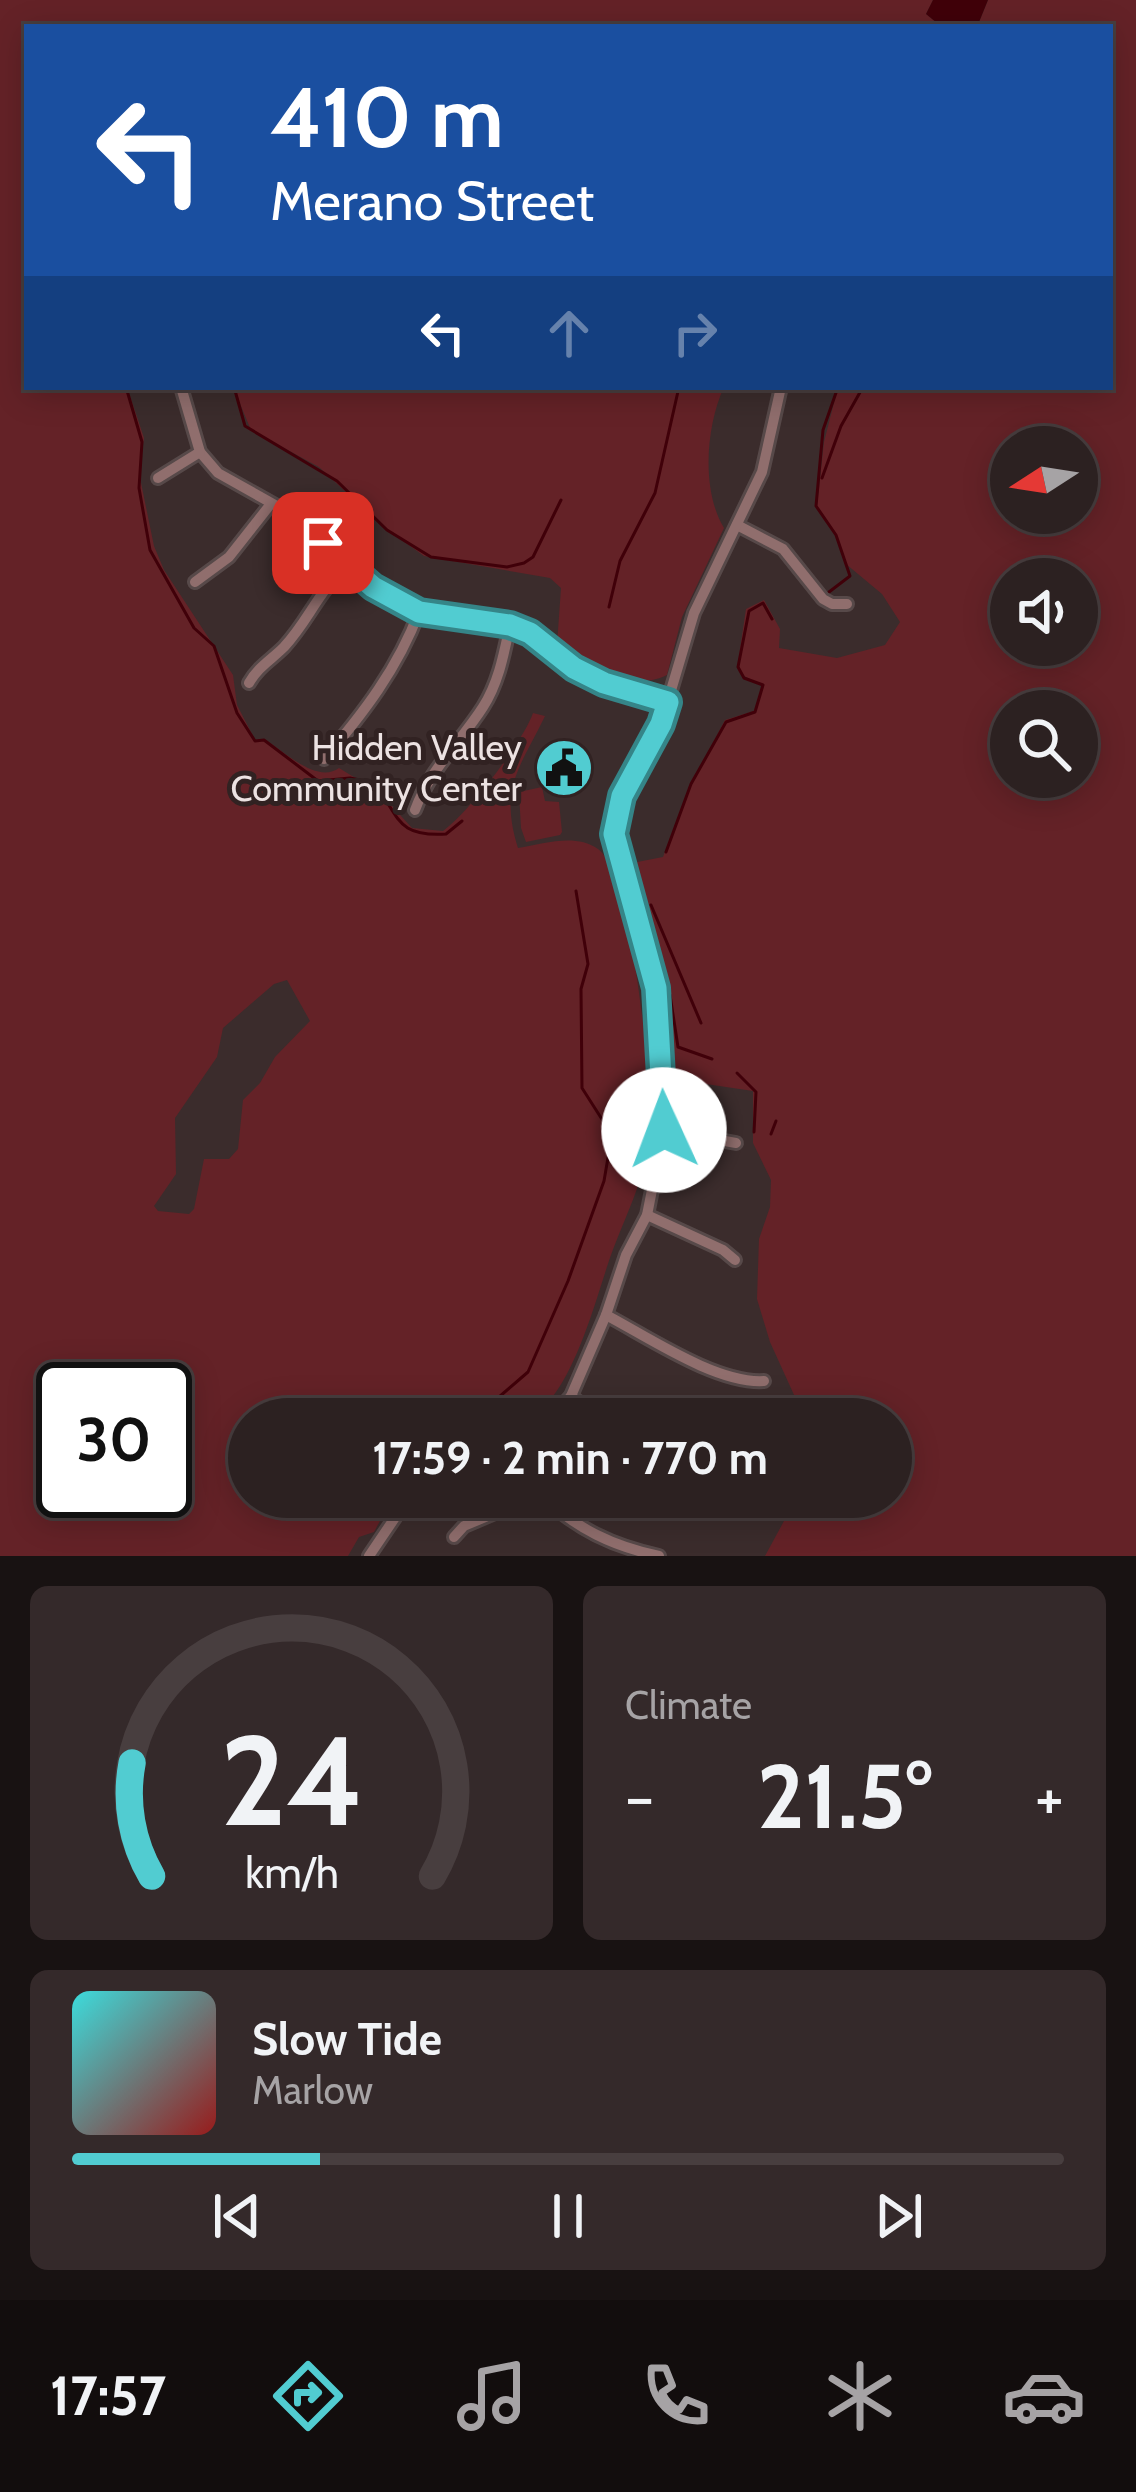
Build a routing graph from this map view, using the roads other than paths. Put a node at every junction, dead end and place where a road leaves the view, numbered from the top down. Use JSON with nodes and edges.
{"nodes":[{"id":1,"x":182,"y":390,"type":"edge"},
{"id":2,"x":780,"y":390,"type":"edge"},
{"id":3,"x":200,"y":452,"type":"junction"},
{"id":4,"x":158,"y":478,"type":"dead end"},
{"id":5,"x":270,"y":505,"type":"junction"},
{"id":6,"x":737,"y":525,"type":"junction"},
{"id":7,"x":346,"y":567,"type":"junction"},
{"id":8,"x":195,"y":582,"type":"dead end"},
{"id":9,"x":847,"y":604,"type":"dead end"},
{"id":10,"x":419,"y":612,"type":"junction"},
{"id":11,"x":510,"y":625,"type":"junction"},
{"id":12,"x":249,"y":683,"type":"dead end"},
{"id":13,"x":668,"y":702,"type":"junction"},
{"id":14,"x":324,"y":759,"type":"dead end"},
{"id":15,"x":415,"y":810,"type":"dead end"},
{"id":16,"x":664,"y":1130,"type":"junction"},
{"id":17,"x":736,"y":1143,"type":"dead end"},
{"id":18,"x":647,"y":1215,"type":"junction"},
{"id":19,"x":735,"y":1260,"type":"dead end"},
{"id":20,"x":606,"y":1315,"type":"junction"},
{"id":21,"x":764,"y":1381,"type":"dead end"},
{"id":22,"x":571,"y":1396,"type":"joint"},
{"id":23,"x":574,"y":1398,"type":"edge"},
{"id":24,"x":395,"y":1518,"type":"edge"},
{"id":25,"x":484,"y":1518,"type":"edge"},
{"id":26,"x":565,"y":1518,"type":"edge"},
{"id":27,"x":454,"y":1537,"type":"dead end"},
{"id":28,"x":369,"y":1556,"type":"edge"},
{"id":29,"x":659,"y":1556,"type":"edge"}],
"edges":[{"from":1,"to":3,"type":"street"},
{"from":2,"to":6,"type":"street"},
{"from":3,"to":4,"type":"street"},
{"from":3,"to":5,"type":"street"},
{"from":5,"to":7,"type":"street"},
{"from":5,"to":8,"type":"street"},
{"from":6,"to":9,"type":"street"},
{"from":6,"to":13,"type":"street"},
{"from":7,"to":10,"type":"street"},
{"from":7,"to":12,"type":"street"},
{"from":10,"to":11,"type":"street"},
{"from":10,"to":14,"type":"street"},
{"from":11,"to":13,"type":"street"},
{"from":11,"to":15,"type":"street"},
{"from":13,"to":16,"type":"street"},
{"from":16,"to":17,"type":"street"},
{"from":16,"to":18,"type":"street"},
{"from":18,"to":19,"type":"street"},
{"from":18,"to":20,"type":"street"},
{"from":20,"to":21,"type":"street"},
{"from":20,"to":22,"type":"street"},
{"from":22,"to":23,"type":"street"},
{"from":24,"to":28,"type":"street"},
{"from":25,"to":27,"type":"street"},
{"from":26,"to":29,"type":"street"}]}
